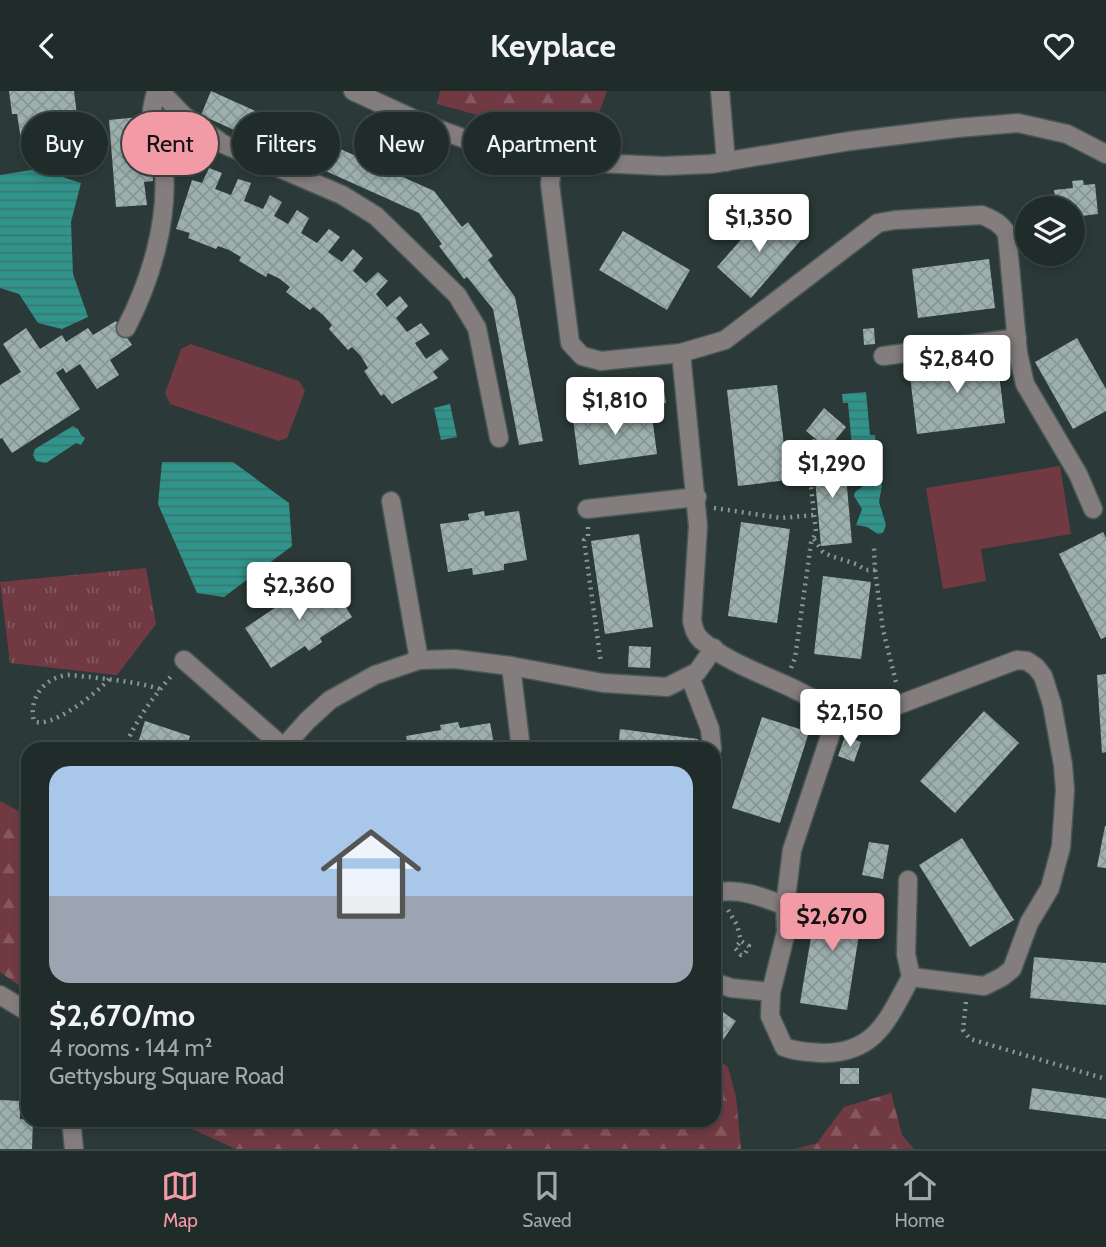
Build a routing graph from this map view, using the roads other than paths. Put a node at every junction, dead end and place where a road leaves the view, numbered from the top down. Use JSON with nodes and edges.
{"nodes":[{"id":1,"x":158,"y":91,"type":"edge"},
{"id":2,"x":354,"y":91,"type":"edge"},
{"id":3,"x":720,"y":91,"type":"edge"},
{"id":4,"x":463,"y":138,"type":"edge"},
{"id":5,"x":1106,"y":154,"type":"edge"},
{"id":6,"x":726,"y":162,"type":"junction"},
{"id":7,"x":621,"y":164,"type":"edge"},
{"id":8,"x":551,"y":175,"type":"edge"},
{"id":9,"x":126,"y":328,"type":"dead end"},
{"id":10,"x":1017,"y":338,"type":"junction"},
{"id":11,"x":681,"y":353,"type":"junction"},
{"id":12,"x":883,"y":356,"type":"dead end"},
{"id":13,"x":499,"y":438,"type":"dead end"},
{"id":14,"x":391,"y":502,"type":"dead end"},
{"id":15,"x":697,"y":503,"type":"junction"},
{"id":16,"x":587,"y":509,"type":"road end"},
{"id":17,"x":1093,"y":509,"type":"dead end"},
{"id":18,"x":714,"y":648,"type":"junction"},
{"id":19,"x":184,"y":660,"type":"road end"},
{"id":20,"x":419,"y":660,"type":"junction"},
{"id":21,"x":511,"y":666,"type":"junction"},
{"id":22,"x":690,"y":677,"type":"junction"},
{"id":23,"x":839,"y":709,"type":"junction"},
{"id":24,"x":275,"y":742,"type":"edge"},
{"id":25,"x":288,"y":742,"type":"edge"},
{"id":26,"x":520,"y":742,"type":"edge"},
{"id":27,"x":711,"y":742,"type":"edge"},
{"id":28,"x":908,"y":880,"type":"dead end"},
{"id":29,"x":721,"y":892,"type":"edge"},
{"id":30,"x":785,"y":906,"type":"junction"},
{"id":31,"x":911,"y":977,"type":"junction"},
{"id":32,"x":721,"y":984,"type":"edge"},
{"id":33,"x":771,"y":992,"type":"junction"},
{"id":34,"x":0,"y":995,"type":"edge"},
{"id":35,"x":21,"y":1008,"type":"edge"},
{"id":36,"x":72,"y":1127,"type":"edge"},
{"id":37,"x":74,"y":1149,"type":"edge"}],
"edges":[{"from":1,"to":9,"type":"street"},
{"from":1,"to":13,"type":"street"},
{"from":2,"to":4,"type":"street"},
{"from":3,"to":6,"type":"street"},
{"from":5,"to":6,"type":"street"},
{"from":6,"to":7,"type":"street"},
{"from":8,"to":11,"type":"street"},
{"from":10,"to":11,"type":"street"},
{"from":10,"to":12,"type":"street"},
{"from":10,"to":17,"type":"street"},
{"from":11,"to":15,"type":"street"},
{"from":14,"to":20,"type":"street"},
{"from":15,"to":16,"type":"street"},
{"from":15,"to":18,"type":"street"},
{"from":18,"to":22,"type":"street"},
{"from":18,"to":23,"type":"street"},
{"from":19,"to":24,"type":"street"},
{"from":20,"to":21,"type":"street"},
{"from":20,"to":25,"type":"street"},
{"from":21,"to":22,"type":"street"},
{"from":21,"to":26,"type":"street"},
{"from":22,"to":27,"type":"street"},
{"from":23,"to":30,"type":"street"},
{"from":23,"to":31,"type":"street"},
{"from":28,"to":31,"type":"street"},
{"from":29,"to":30,"type":"street"},
{"from":30,"to":33,"type":"street"},
{"from":31,"to":33,"type":"street"},
{"from":32,"to":33,"type":"street"},
{"from":34,"to":35,"type":"street"},
{"from":36,"to":37,"type":"street"}]}
